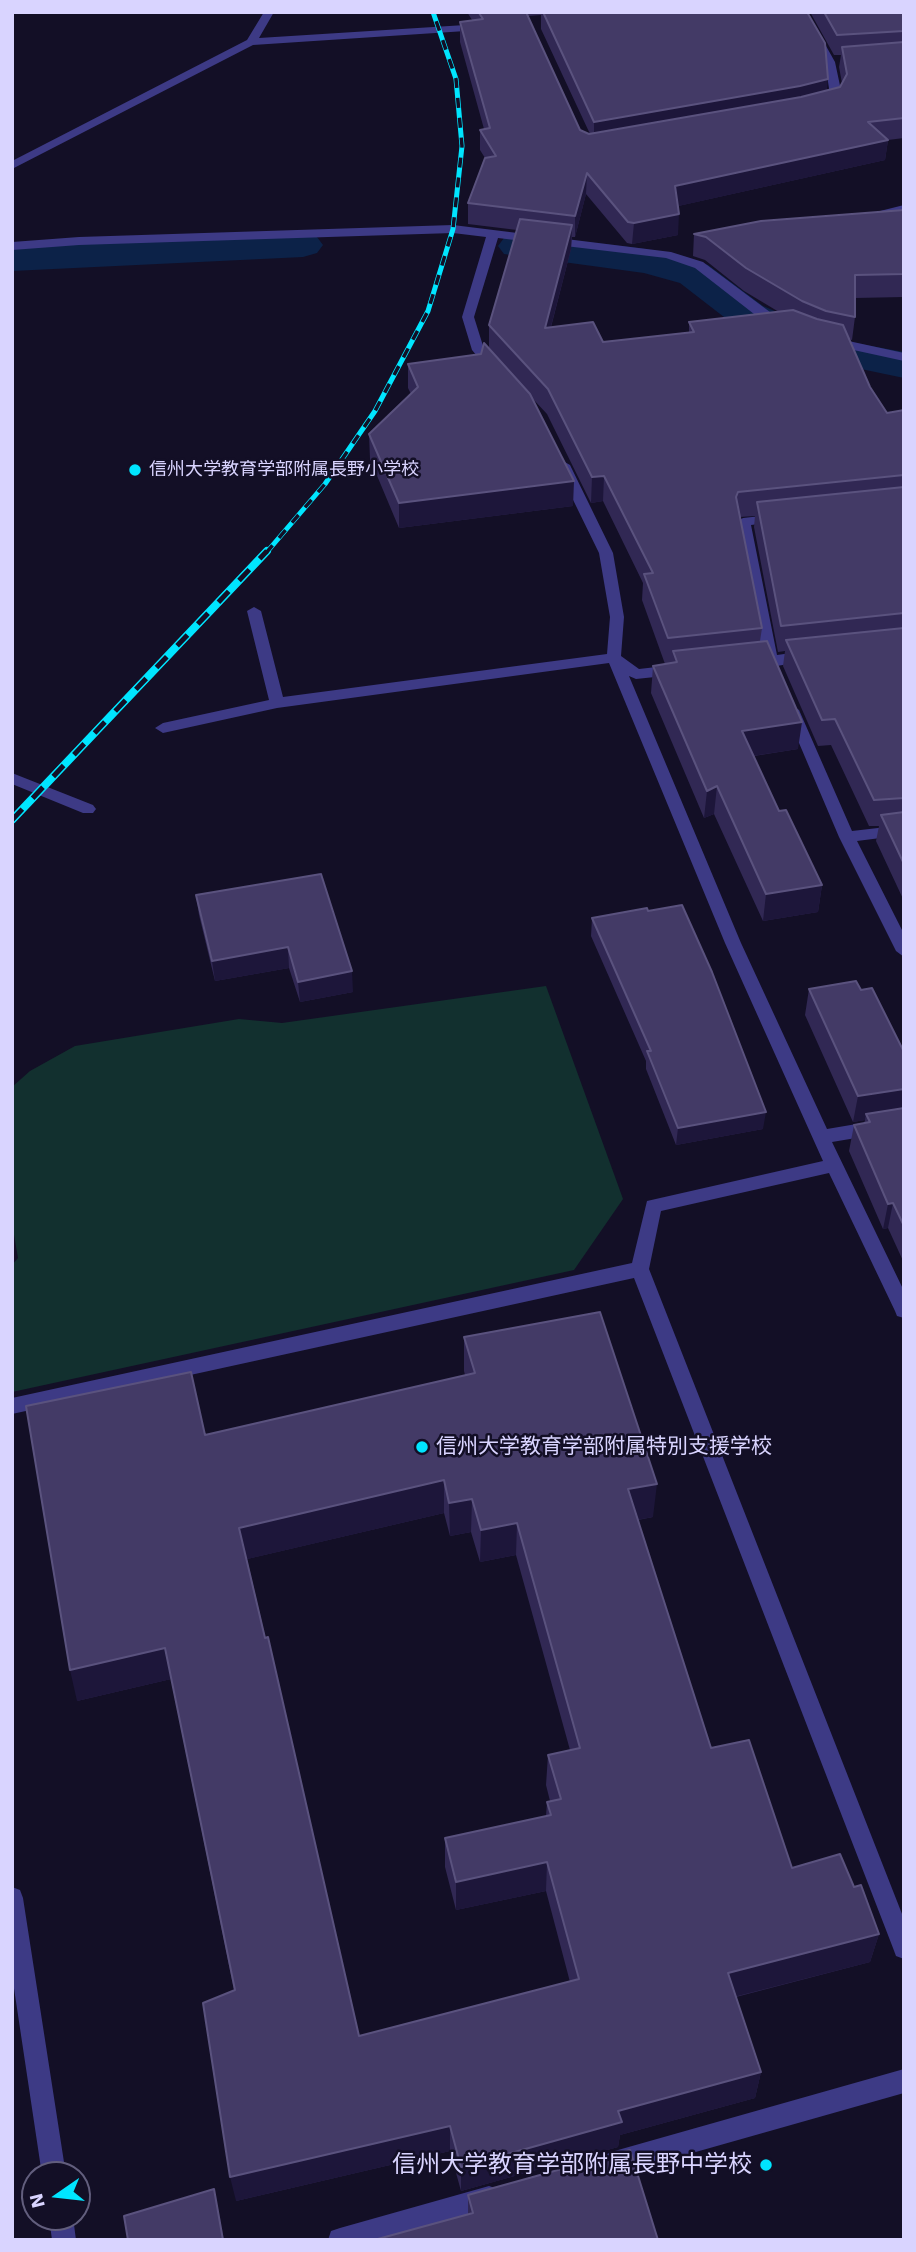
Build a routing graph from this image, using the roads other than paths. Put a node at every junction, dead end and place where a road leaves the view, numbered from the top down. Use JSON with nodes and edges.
{"nodes":[{"id":1,"x":269,"y":12,"type":"edge"},
{"id":2,"x":802,"y":12,"type":"edge"},
{"id":3,"x":491,"y":26,"type":"edge"},
{"id":4,"x":251,"y":42,"type":"junction"},
{"id":5,"x":810,"y":109,"type":"edge"},
{"id":6,"x":12,"y":166,"type":"edge"},
{"id":7,"x":904,"y":209,"type":"edge"},
{"id":8,"x":851,"y":219,"type":"edge"},
{"id":9,"x":493,"y":234,"type":"junction"},
{"id":10,"x":12,"y":246,"type":"edge"},
{"id":11,"x":694,"y":250,"type":"dead end"},
{"id":12,"x":667,"y":255,"type":"junction"},
{"id":13,"x":792,"y":328,"type":"edge"},
{"id":14,"x":818,"y":339,"type":"edge"},
{"id":15,"x":904,"y":357,"type":"edge"},
{"id":16,"x":504,"y":379,"type":"edge"},
{"id":17,"x":557,"y":453,"type":"edge"},
{"id":18,"x":797,"y":516,"type":"edge"},
{"id":19,"x":254,"y":611,"type":"dead end"},
{"id":20,"x":824,"y":654,"type":"edge"},
{"id":21,"x":614,"y":658,"type":"junction"},
{"id":22,"x":730,"y":664,"type":"edge"},
{"id":23,"x":773,"y":666,"type":"junction"},
{"id":24,"x":690,"y":668,"type":"edge"},
{"id":25,"x":787,"y":698,"type":"edge"},
{"id":26,"x":276,"y":703,"type":"junction"},
{"id":27,"x":163,"y":728,"type":"dead end"},
{"id":28,"x":12,"y":778,"type":"edge"},
{"id":29,"x":88,"y":809,"type":"dead end"},
{"id":30,"x":904,"y":830,"type":"edge"},
{"id":31,"x":847,"y":837,"type":"junction"},
{"id":32,"x":904,"y":951,"type":"edge"},
{"id":33,"x":904,"y":1123,"type":"edge"},
{"id":34,"x":821,"y":1137,"type":"junction"},
{"id":35,"x":834,"y":1165,"type":"junction"},
{"id":36,"x":640,"y":1269,"type":"junction"},
{"id":37,"x":904,"y":1311,"type":"edge"},
{"id":38,"x":12,"y":1406,"type":"edge"},
{"id":39,"x":12,"y":1898,"type":"edge"},
{"id":40,"x":904,"y":1948,"type":"edge"},
{"id":41,"x":904,"y":2081,"type":"edge"},
{"id":42,"x":52,"y":2161,"type":"edge"},
{"id":43,"x":595,"y":2168,"type":"edge"},
{"id":44,"x":515,"y":2191,"type":"edge"},
{"id":45,"x":341,"y":2240,"type":"edge"}],
"edges":[{"from":1,"to":4,"type":"street"},
{"from":2,"to":5,"type":"street"},
{"from":3,"to":4,"type":"street"},
{"from":4,"to":6,"type":"street"},
{"from":7,"to":8,"type":"street"},
{"from":9,"to":10,"type":"street"},
{"from":9,"to":12,"type":"street"},
{"from":9,"to":16,"type":"street"},
{"from":11,"to":12,"type":"street"},
{"from":12,"to":13,"type":"street"},
{"from":14,"to":15,"type":"street"},
{"from":17,"to":21,"type":"street"},
{"from":18,"to":23,"type":"street"},
{"from":19,"to":26,"type":"street"},
{"from":20,"to":23,"type":"street"},
{"from":21,"to":24,"type":"street"},
{"from":21,"to":26,"type":"street"},
{"from":21,"to":34,"type":"street"},
{"from":22,"to":23,"type":"street"},
{"from":25,"to":31,"type":"street"},
{"from":26,"to":27,"type":"street"},
{"from":28,"to":29,"type":"street"},
{"from":30,"to":31,"type":"street"},
{"from":31,"to":32,"type":"street"},
{"from":33,"to":34,"type":"street"},
{"from":34,"to":35,"type":"street"},
{"from":35,"to":36,"type":"street"},
{"from":35,"to":37,"type":"street"},
{"from":36,"to":38,"type":"street"},
{"from":36,"to":40,"type":"street"},
{"from":39,"to":42,"type":"street"},
{"from":41,"to":43,"type":"street"},
{"from":44,"to":45,"type":"street"}]}
